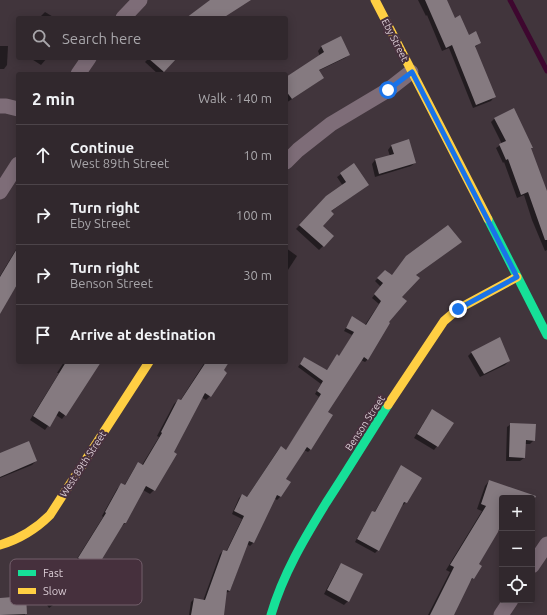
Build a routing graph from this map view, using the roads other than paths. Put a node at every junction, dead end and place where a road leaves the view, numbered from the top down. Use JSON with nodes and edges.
{"nodes":[{"id":1,"x":140,"y":0,"type":"edge"},
{"id":2,"x":374,"y":0,"type":"edge"},
{"id":3,"x":124,"y":16,"type":"edge"},
{"id":4,"x":88,"y":60,"type":"edge"},
{"id":5,"x":79,"y":72,"type":"edge"},
{"id":6,"x":412,"y":72,"type":"junction"},
{"id":7,"x":0,"y":106,"type":"edge"},
{"id":8,"x":16,"y":108,"type":"edge"},
{"id":9,"x":288,"y":160,"type":"edge"},
{"id":10,"x":16,"y":167,"type":"edge"},
{"id":11,"x":0,"y":192,"type":"edge"},
{"id":12,"x":517,"y":277,"type":"junction"},
{"id":13,"x":547,"y":335,"type":"edge"},
{"id":14,"x":148,"y":364,"type":"edge"},
{"id":15,"x":547,"y":544,"type":"edge"},
{"id":16,"x":0,"y":546,"type":"edge"},
{"id":17,"x":535,"y":562,"type":"edge"},
{"id":18,"x":508,"y":603,"type":"edge"},
{"id":19,"x":271,"y":615,"type":"edge"},
{"id":20,"x":501,"y":615,"type":"edge"}],
"edges":[{"from":1,"to":3,"type":"street"},
{"from":2,"to":6,"type":"street","name":"Eby Street"},
{"from":4,"to":5,"type":"street"},
{"from":6,"to":9,"type":"street"},
{"from":6,"to":12,"type":"street","name":"Eby Street"},
{"from":7,"to":8,"type":"street"},
{"from":10,"to":11,"type":"street"},
{"from":12,"to":13,"type":"street","name":"Eby Street"},
{"from":12,"to":19,"type":"street","name":"Benson Street"},
{"from":14,"to":16,"type":"street","name":"West 89th Street"},
{"from":15,"to":17,"type":"street"},
{"from":18,"to":20,"type":"street"}]}
